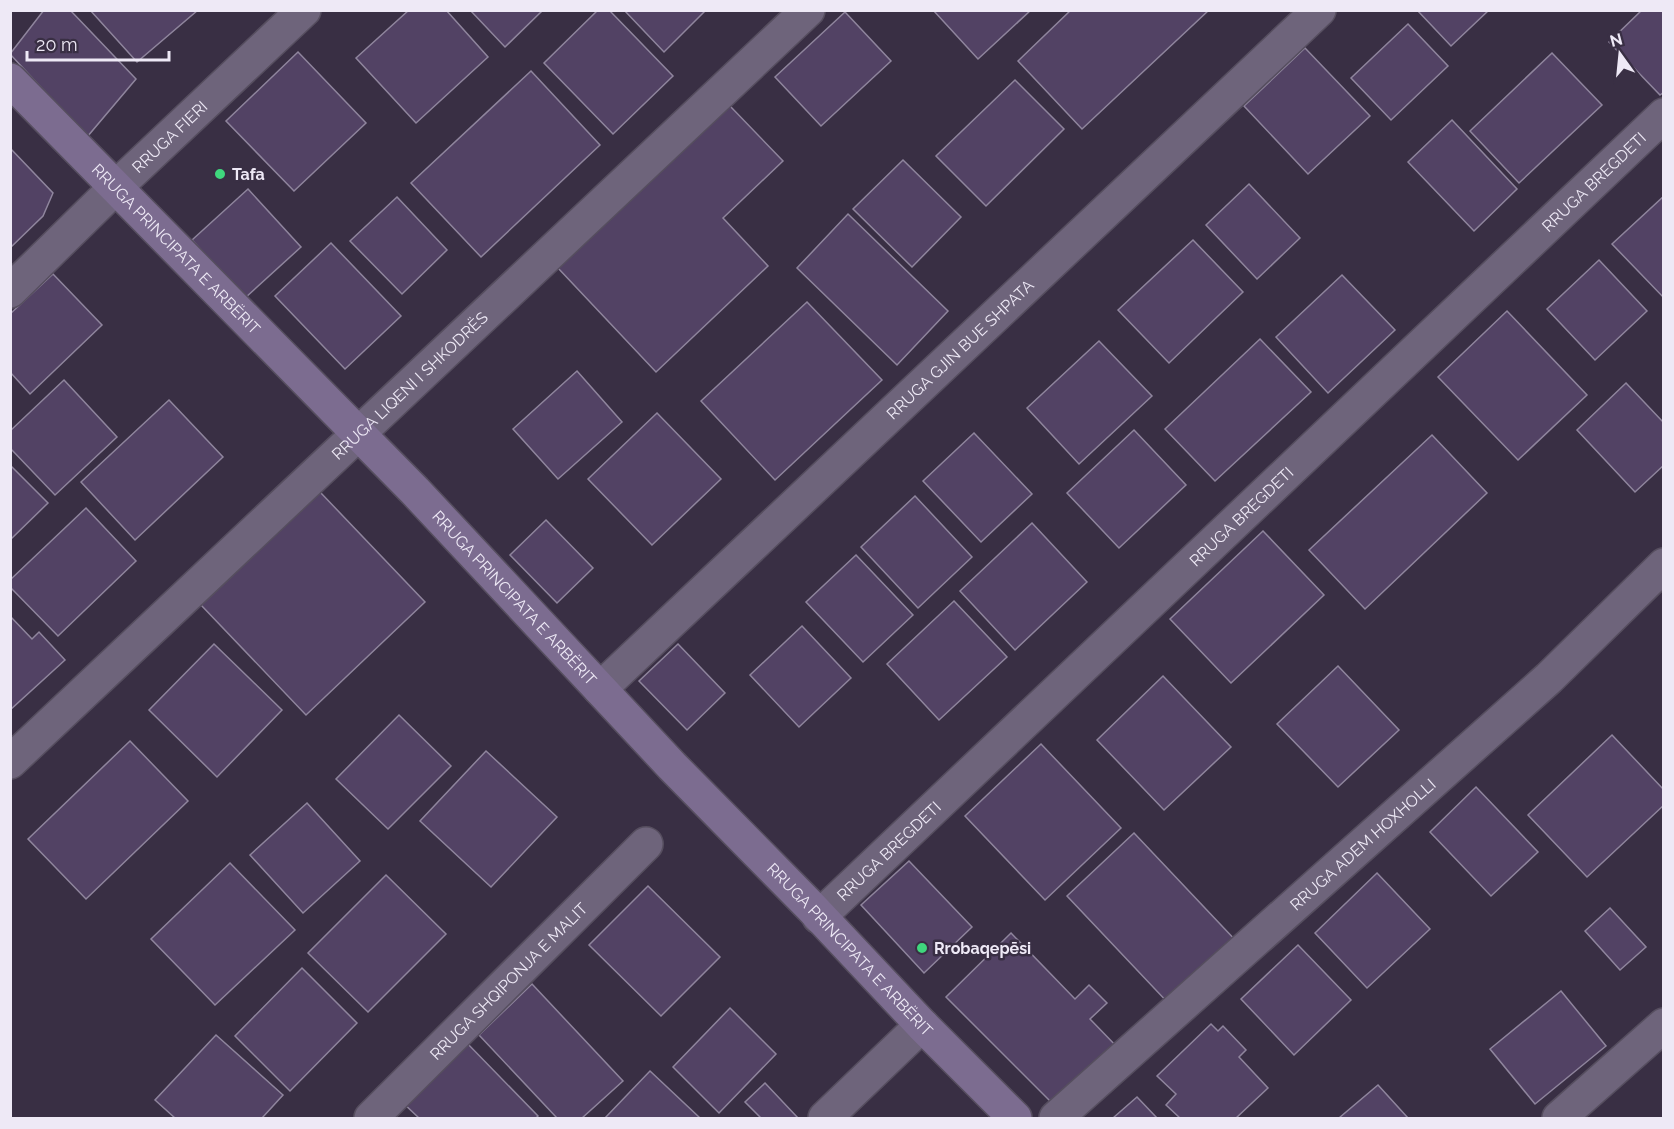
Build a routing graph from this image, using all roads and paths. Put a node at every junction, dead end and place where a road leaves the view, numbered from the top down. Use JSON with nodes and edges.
{"nodes":[{"id":1,"x":304,"y":10,"type":"edge"},
{"id":2,"x":808,"y":10,"type":"edge"},
{"id":3,"x":1319,"y":10,"type":"edge"},
{"id":4,"x":10,"y":80,"type":"edge"},
{"id":5,"x":1664,"y":115,"type":"edge"},
{"id":6,"x":115,"y":188,"type":"junction"},
{"id":7,"x":10,"y":291,"type":"edge"},
{"id":8,"x":358,"y":433,"type":"junction"},
{"id":9,"x":1664,"y":565,"type":"edge"},
{"id":10,"x":600,"y":690,"type":"junction"},
{"id":11,"x":10,"y":762,"type":"edge"},
{"id":12,"x":646,"y":844,"type":"dead end"},
{"id":13,"x":819,"y":916,"type":"junction"},
{"id":14,"x":922,"y":1025,"type":"junction"},
{"id":15,"x":1664,"y":1025,"type":"edge"},
{"id":16,"x":371,"y":1119,"type":"edge"},
{"id":17,"x":825,"y":1119,"type":"edge"},
{"id":18,"x":1015,"y":1119,"type":"edge"},
{"id":19,"x":1056,"y":1119,"type":"edge"},
{"id":20,"x":1559,"y":1119,"type":"edge"}],
"edges":[{"from":1,"to":6,"type":"street","name":"RRUGA FIERI"},
{"from":2,"to":8,"type":"street","name":"RRUGA LIQENI I SHKODRËS"},
{"from":3,"to":10,"type":"street","name":"RRUGA GJIN BUE SHPATA"},
{"from":4,"to":6,"type":"street","name":"RRUGA PRINCIPATA E ARBËRIT"},
{"from":5,"to":13,"type":"street","name":"RRUGA BREGDETI"},
{"from":6,"to":7,"type":"street","name":"RRUGA FIERI"},
{"from":6,"to":8,"type":"street","name":"RRUGA PRINCIPATA E ARBËRIT"},
{"from":8,"to":10,"type":"street","name":"RRUGA PRINCIPATA E ARBËRIT"},
{"from":8,"to":11,"type":"street","name":"RRUGA LIQENI I SHKODRËS"},
{"from":9,"to":19,"type":"street","name":"RRUGA ADEM HOXHOLLI"},
{"from":10,"to":13,"type":"street","name":"RRUGA PRINCIPATA E ARBËRIT"},
{"from":12,"to":16,"type":"street","name":"RRUGA SHQIPONJA E MALIT"},
{"from":13,"to":14,"type":"street","name":"RRUGA PRINCIPATA E ARBËRIT"},
{"from":14,"to":17,"type":"street"},
{"from":14,"to":18,"type":"street","name":"RRUGA PRINCIPATA E ARBËRIT"},
{"from":15,"to":20,"type":"street"}]}
